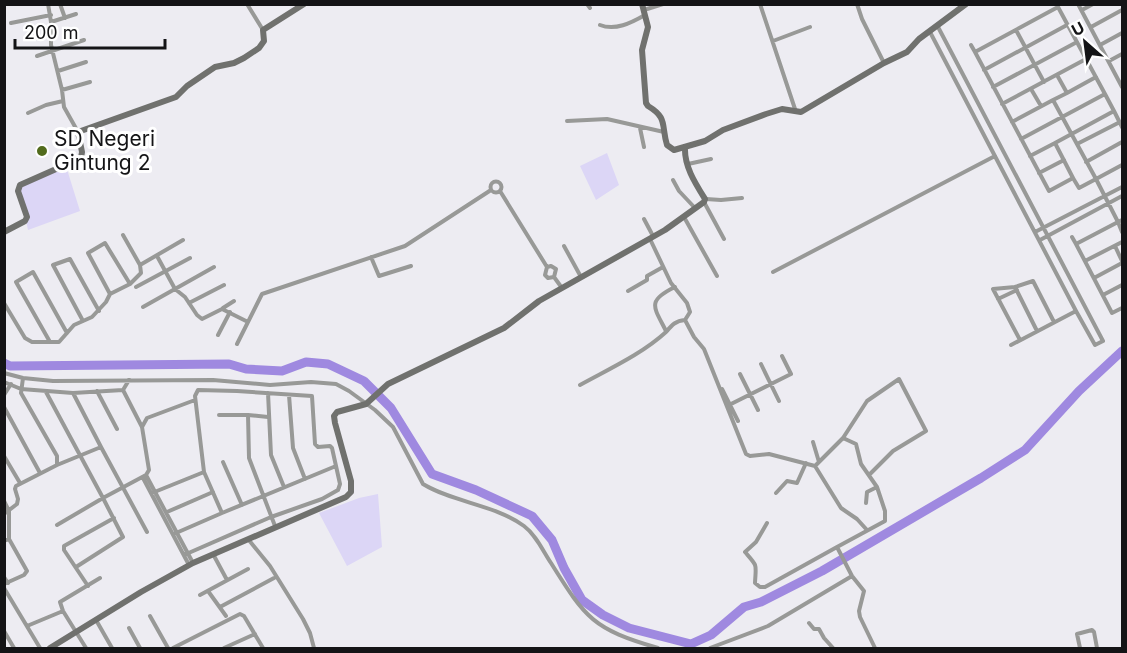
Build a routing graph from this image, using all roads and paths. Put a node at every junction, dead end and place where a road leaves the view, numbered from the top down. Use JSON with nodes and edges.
{"nodes":[{"id":1,"x":60,"y":4,"type":"edge"},
{"id":2,"x":247,"y":4,"type":"edge"},
{"id":3,"x":304,"y":4,"type":"edge"},
{"id":4,"x":663,"y":4,"type":"edge"},
{"id":5,"x":760,"y":4,"type":"edge"},
{"id":6,"x":857,"y":4,"type":"edge"},
{"id":7,"x":966,"y":4,"type":"edge"},
{"id":8,"x":1078,"y":4,"type":"edge"},
{"id":9,"x":1093,"y":4,"type":"edge"},
{"id":10,"x":50,"y":5,"type":"edge"},
{"id":11,"x":644,"y":10,"type":"edge"},
{"id":12,"x":1082,"y":10,"type":"junction"},
{"id":13,"x":1122,"y":10,"type":"edge"},
{"id":14,"x":76,"y":14,"type":"dead end"},
{"id":15,"x":51,"y":15,"type":"junction"},
{"id":16,"x":65,"y":18,"type":"junction"},
{"id":17,"x":51,"y":22,"type":"junction"},
{"id":18,"x":11,"y":23,"type":"dead end"},
{"id":19,"x":600,"y":25,"type":"dead end"},
{"id":20,"x":1067,"y":25,"type":"junction"},
{"id":21,"x":938,"y":26,"type":"junction"},
{"id":22,"x":810,"y":27,"type":"dead end"},
{"id":23,"x":1091,"y":27,"type":"junction"},
{"id":24,"x":263,"y":30,"type":"junction"},
{"id":25,"x":1016,"y":30,"type":"junction"},
{"id":26,"x":930,"y":31,"type":"junction"},
{"id":27,"x":1122,"y":33,"type":"edge"},
{"id":28,"x":84,"y":40,"type":"dead end"},
{"id":29,"x":773,"y":41,"type":"junction"},
{"id":30,"x":1077,"y":42,"type":"junction"},
{"id":31,"x":971,"y":45,"type":"dead end"},
{"id":32,"x":1100,"y":45,"type":"junction"},
{"id":33,"x":1026,"y":48,"type":"junction"},
{"id":34,"x":52,"y":51,"type":"junction"},
{"id":35,"x":975,"y":52,"type":"junction"},
{"id":36,"x":1122,"y":54,"type":"edge"},
{"id":37,"x":37,"y":56,"type":"dead end"},
{"id":38,"x":1086,"y":59,"type":"junction"},
{"id":39,"x":1109,"y":61,"type":"junction"},
{"id":40,"x":86,"y":62,"type":"dead end"},
{"id":41,"x":884,"y":63,"type":"junction"},
{"id":42,"x":1035,"y":65,"type":"junction"},
{"id":43,"x":984,"y":70,"type":"junction"},
{"id":44,"x":58,"y":71,"type":"junction"},
{"id":45,"x":1057,"y":75,"type":"junction"},
{"id":46,"x":1096,"y":77,"type":"junction"},
{"id":47,"x":1121,"y":79,"type":"edge"},
{"id":48,"x":90,"y":82,"type":"dead end"},
{"id":49,"x":1044,"y":82,"type":"junction"},
{"id":50,"x":993,"y":87,"type":"junction"},
{"id":51,"x":1122,"y":87,"type":"edge"},
{"id":52,"x":1031,"y":89,"type":"junction"},
{"id":53,"x":62,"y":90,"type":"junction"},
{"id":54,"x":1067,"y":93,"type":"junction"},
{"id":55,"x":1105,"y":94,"type":"junction"},
{"id":56,"x":1053,"y":100,"type":"junction"},
{"id":57,"x":63,"y":101,"type":"junction"},
{"id":58,"x":1002,"y":104,"type":"junction"},
{"id":59,"x":1041,"y":106,"type":"junction"},
{"id":60,"x":1114,"y":111,"type":"junction"},
{"id":61,"x":796,"y":112,"type":"junction"},
{"id":62,"x":28,"y":113,"type":"dead end"},
{"id":63,"x":1062,"y":117,"type":"junction"},
{"id":64,"x":567,"y":121,"type":"dead end"},
{"id":65,"x":1012,"y":122,"type":"junction"},
{"id":66,"x":1119,"y":122,"type":"junction"},
{"id":67,"x":1122,"y":127,"type":"edge"},
{"id":68,"x":640,"y":128,"type":"junction"},
{"id":69,"x":78,"y":132,"type":"junction"},
{"id":70,"x":664,"y":132,"type":"junction"},
{"id":71,"x":1071,"y":134,"type":"junction"},
{"id":72,"x":1021,"y":139,"type":"junction"},
{"id":73,"x":1122,"y":142,"type":"edge"},
{"id":74,"x":1055,"y":143,"type":"junction"},
{"id":75,"x":1077,"y":144,"type":"junction"},
{"id":76,"x":1001,"y":146,"type":"junction"},
{"id":77,"x":644,"y":147,"type":"dead end"},
{"id":78,"x":685,"y":147,"type":"junction"},
{"id":79,"x":994,"y":153,"type":"junction"},
{"id":80,"x":1030,"y":156,"type":"junction"},
{"id":81,"x":711,"y":159,"type":"dead end"},
{"id":82,"x":1064,"y":160,"type":"junction"},
{"id":83,"x":1086,"y":162,"type":"junction"},
{"id":84,"x":688,"y":164,"type":"junction"},
{"id":85,"x":1122,"y":165,"type":"edge"},
{"id":86,"x":1039,"y":173,"type":"junction"},
{"id":87,"x":1073,"y":178,"type":"junction"},
{"id":88,"x":1096,"y":179,"type":"junction"},
{"id":89,"x":673,"y":180,"type":"dead end"},
{"id":90,"x":1122,"y":187,"type":"edge"},
{"id":91,"x":491,"y":190,"type":"junction"},
{"id":92,"x":500,"y":191,"type":"junction"},
{"id":93,"x":1105,"y":196,"type":"junction"},
{"id":94,"x":1122,"y":196,"type":"edge"},
{"id":95,"x":742,"y":198,"type":"dead end"},
{"id":96,"x":705,"y":200,"type":"junction"},
{"id":97,"x":1108,"y":204,"type":"junction"},
{"id":98,"x":695,"y":208,"type":"junction"},
{"id":99,"x":684,"y":217,"type":"junction"},
{"id":100,"x":644,"y":219,"type":"dead end"},
{"id":101,"x":1120,"y":221,"type":"edge"},
{"id":102,"x":1044,"y":228,"type":"junction"},
{"id":103,"x":4,"y":232,"type":"edge"},
{"id":104,"x":1035,"y":232,"type":"junction"},
{"id":105,"x":1122,"y":232,"type":"edge"},
{"id":106,"x":123,"y":235,"type":"dead end"},
{"id":107,"x":1048,"y":236,"type":"junction"},
{"id":108,"x":1072,"y":237,"type":"dead end"},
{"id":109,"x":652,"y":238,"type":"junction"},
{"id":110,"x":724,"y":239,"type":"dead end"},
{"id":111,"x":183,"y":240,"type":"dead end"},
{"id":112,"x":1040,"y":240,"type":"junction"},
{"id":113,"x":1122,"y":242,"type":"edge"},
{"id":114,"x":1076,"y":244,"type":"junction"},
{"id":115,"x":564,"y":246,"type":"dead end"},
{"id":116,"x":1115,"y":246,"type":"junction"},
{"id":117,"x":157,"y":256,"type":"junction"},
{"id":118,"x":371,"y":257,"type":"junction"},
{"id":119,"x":190,"y":258,"type":"dead end"},
{"id":120,"x":1085,"y":261,"type":"junction"},
{"id":121,"x":1122,"y":262,"type":"edge"},
{"id":122,"x":140,"y":266,"type":"junction"},
{"id":123,"x":411,"y":266,"type":"dead end"},
{"id":124,"x":214,"y":267,"type":"dead end"},
{"id":125,"x":547,"y":267,"type":"junction"},
{"id":126,"x":663,"y":267,"type":"junction"},
{"id":127,"x":165,"y":271,"type":"junction"},
{"id":128,"x":773,"y":272,"type":"dead end"},
{"id":129,"x":717,"y":276,"type":"dead end"},
{"id":130,"x":554,"y":277,"type":"junction"},
{"id":131,"x":581,"y":277,"type":"junction"},
{"id":132,"x":1094,"y":278,"type":"junction"},
{"id":133,"x":130,"y":284,"type":"junction"},
{"id":134,"x":224,"y":285,"type":"dead end"},
{"id":135,"x":1122,"y":285,"type":"edge"},
{"id":136,"x":136,"y":287,"type":"dead end"},
{"id":137,"x":675,"y":287,"type":"junction"},
{"id":138,"x":562,"y":288,"type":"junction"},
{"id":139,"x":1016,"y":288,"type":"junction"},
{"id":140,"x":175,"y":289,"type":"junction"},
{"id":141,"x":628,"y":291,"type":"dead end"},
{"id":142,"x":111,"y":294,"type":"junction"},
{"id":143,"x":1103,"y":295,"type":"junction"},
{"id":144,"x":998,"y":299,"type":"junction"},
{"id":145,"x":234,"y":302,"type":"dead end"},
{"id":146,"x":4,"y":303,"type":"edge"},
{"id":147,"x":189,"y":303,"type":"junction"},
{"id":148,"x":142,"y":307,"type":"dead end"},
{"id":149,"x":1122,"y":308,"type":"edge"},
{"id":150,"x":222,"y":309,"type":"junction"},
{"id":151,"x":99,"y":311,"type":"junction"},
{"id":152,"x":1076,"y":311,"type":"junction"},
{"id":153,"x":230,"y":312,"type":"junction"},
{"id":154,"x":685,"y":320,"type":"junction"},
{"id":155,"x":83,"y":321,"type":"junction"},
{"id":156,"x":248,"y":322,"type":"junction"},
{"id":157,"x":1054,"y":323,"type":"junction"},
{"id":158,"x":666,"y":331,"type":"junction"},
{"id":159,"x":1037,"y":332,"type":"junction"},
{"id":160,"x":67,"y":333,"type":"junction"},
{"id":161,"x":218,"y":335,"type":"dead end"},
{"id":162,"x":1020,"y":340,"type":"junction"},
{"id":163,"x":50,"y":342,"type":"junction"},
{"id":164,"x":237,"y":344,"type":"dead end"},
{"id":165,"x":1011,"y":345,"type":"dead end"},
{"id":166,"x":782,"y":356,"type":"dead end"},
{"id":167,"x":760,"y":364,"type":"dead end"},
{"id":168,"x":4,"y":373,"type":"edge"},
{"id":169,"x":740,"y":374,"type":"dead end"},
{"id":170,"x":23,"y":379,"type":"junction"},
{"id":171,"x":4,"y":382,"type":"edge"},
{"id":172,"x":128,"y":382,"type":"junction"},
{"id":173,"x":719,"y":382,"type":"dead end"},
{"id":174,"x":11,"y":384,"type":"junction"},
{"id":175,"x":771,"y":384,"type":"junction"},
{"id":176,"x":580,"y":385,"type":"dead end"},
{"id":177,"x":21,"y":389,"type":"junction"},
{"id":178,"x":123,"y":390,"type":"junction"},
{"id":179,"x":97,"y":391,"type":"junction"},
{"id":180,"x":46,"y":392,"type":"junction"},
{"id":181,"x":73,"y":393,"type":"junction"},
{"id":182,"x":268,"y":393,"type":"junction"},
{"id":183,"x":4,"y":394,"type":"edge"},
{"id":184,"x":750,"y":394,"type":"junction"},
{"id":185,"x":290,"y":396,"type":"junction"},
{"id":186,"x":195,"y":400,"type":"junction"},
{"id":187,"x":778,"y":401,"type":"dead end"},
{"id":188,"x":367,"y":404,"type":"junction"},
{"id":189,"x":728,"y":405,"type":"junction"},
{"id":190,"x":4,"y":407,"type":"edge"},
{"id":191,"x":758,"y":410,"type":"dead end"},
{"id":192,"x":219,"y":415,"type":"dead end"},
{"id":193,"x":248,"y":415,"type":"junction"},
{"id":194,"x":268,"y":417,"type":"junction"},
{"id":195,"x":738,"y":421,"type":"dead end"},
{"id":196,"x":142,"y":427,"type":"junction"},
{"id":197,"x":117,"y":429,"type":"dead end"},
{"id":198,"x":843,"y":438,"type":"junction"},
{"id":199,"x":813,"y":442,"type":"dead end"},
{"id":200,"x":101,"y":447,"type":"junction"},
{"id":201,"x":4,"y":456,"type":"edge"},
{"id":202,"x":80,"y":456,"type":"junction"},
{"id":203,"x":223,"y":462,"type":"dead end"},
{"id":204,"x":819,"y":462,"type":"junction"},
{"id":205,"x":806,"y":463,"type":"junction"},
{"id":206,"x":57,"y":465,"type":"junction"},
{"id":207,"x":336,"y":466,"type":"junction"},
{"id":208,"x":815,"y":466,"type":"junction"},
{"id":209,"x":204,"y":472,"type":"junction"},
{"id":210,"x":40,"y":473,"type":"junction"},
{"id":211,"x":869,"y":475,"type":"junction"},
{"id":212,"x":144,"y":476,"type":"junction"},
{"id":213,"x":305,"y":479,"type":"junction"},
{"id":214,"x":20,"y":483,"type":"junction"},
{"id":215,"x":123,"y":487,"type":"junction"},
{"id":216,"x":284,"y":487,"type":"junction"},
{"id":217,"x":877,"y":487,"type":"junction"},
{"id":218,"x":154,"y":492,"type":"junction"},
{"id":219,"x":213,"y":492,"type":"junction"},
{"id":220,"x":776,"y":493,"type":"dead end"},
{"id":221,"x":263,"y":497,"type":"junction"},
{"id":222,"x":103,"y":498,"type":"junction"},
{"id":223,"x":4,"y":501,"type":"edge"},
{"id":224,"x":866,"y":503,"type":"dead end"},
{"id":225,"x":242,"y":505,"type":"junction"},
{"id":226,"x":7,"y":512,"type":"edge"},
{"id":227,"x":165,"y":513,"type":"junction"},
{"id":228,"x":222,"y":513,"type":"junction"},
{"id":229,"x":271,"y":517,"type":"junction"},
{"id":230,"x":114,"y":518,"type":"junction"},
{"id":231,"x":767,"y":523,"type":"dead end"},
{"id":232,"x":57,"y":525,"type":"dead end"},
{"id":233,"x":275,"y":526,"type":"junction"},
{"id":234,"x":867,"y":530,"type":"junction"},
{"id":235,"x":147,"y":532,"type":"dead end"},
{"id":236,"x":175,"y":533,"type":"junction"},
{"id":237,"x":248,"y":538,"type":"junction"},
{"id":238,"x":7,"y":540,"type":"edge"},
{"id":239,"x":837,"y":547,"type":"junction"},
{"id":240,"x":186,"y":554,"type":"junction"},
{"id":241,"x":213,"y":554,"type":"junction"},
{"id":242,"x":191,"y":564,"type":"junction"},
{"id":243,"x":76,"y":567,"type":"junction"},
{"id":244,"x":248,"y":569,"type":"dead end"},
{"id":245,"x":852,"y":576,"type":"junction"},
{"id":246,"x":4,"y":577,"type":"edge"},
{"id":247,"x":100,"y":578,"type":"dead end"},
{"id":248,"x":274,"y":578,"type":"dead end"},
{"id":249,"x":227,"y":580,"type":"junction"},
{"id":250,"x":6,"y":585,"type":"edge"},
{"id":251,"x":87,"y":586,"type":"junction"},
{"id":252,"x":208,"y":591,"type":"junction"},
{"id":253,"x":200,"y":595,"type":"dead end"},
{"id":254,"x":220,"y":607,"type":"junction"},
{"id":255,"x":63,"y":611,"type":"junction"},
{"id":256,"x":150,"y":616,"type":"dead end"},
{"id":257,"x":226,"y":616,"type":"dead end"},
{"id":258,"x":96,"y":620,"type":"junction"},
{"id":259,"x":809,"y":622,"type":"dead end"},
{"id":260,"x":27,"y":626,"type":"junction"},
{"id":261,"x":129,"y":628,"type":"dead end"},
{"id":262,"x":4,"y":632,"type":"edge"},
{"id":263,"x":78,"y":632,"type":"junction"},
{"id":264,"x":255,"y":634,"type":"junction"},
{"id":265,"x":14,"y":648,"type":"edge"},
{"id":266,"x":39,"y":648,"type":"edge"},
{"id":267,"x":50,"y":648,"type":"edge"},
{"id":268,"x":86,"y":648,"type":"edge"},
{"id":269,"x":112,"y":648,"type":"edge"},
{"id":270,"x":140,"y":648,"type":"edge"},
{"id":271,"x":168,"y":648,"type":"edge"},
{"id":272,"x":173,"y":648,"type":"edge"},
{"id":273,"x":224,"y":648,"type":"edge"},
{"id":274,"x":263,"y":648,"type":"edge"},
{"id":275,"x":314,"y":648,"type":"edge"},
{"id":276,"x":658,"y":648,"type":"edge"},
{"id":277,"x":710,"y":648,"type":"edge"},
{"id":278,"x":833,"y":648,"type":"edge"},
{"id":279,"x":872,"y":648,"type":"edge"},
{"id":280,"x":1080,"y":648,"type":"edge"},
{"id":281,"x":1097,"y":648,"type":"edge"}],
"edges":[{"from":1,"to":16,"type":"street"},
{"from":2,"to":24,"type":"street"},
{"from":3,"to":24,"type":"street"},
{"from":4,"to":11,"type":"street"},
{"from":5,"to":29,"type":"street"},
{"from":6,"to":41,"type":"street"},
{"from":7,"to":21,"type":"street"},
{"from":8,"to":12,"type":"street"},
{"from":9,"to":12,"type":"street"},
{"from":10,"to":15,"type":"street"},
{"from":11,"to":19,"type":"street"},
{"from":11,"to":70,"type":"street"},
{"from":12,"to":23,"type":"street"},
{"from":13,"to":23,"type":"street"},
{"from":14,"to":16,"type":"street"},
{"from":15,"to":17,"type":"street"},
{"from":15,"to":18,"type":"street"},
{"from":16,"to":17,"type":"street"},
{"from":17,"to":34,"type":"street"},
{"from":20,"to":25,"type":"street"},
{"from":20,"to":30,"type":"street"},
{"from":20,"to":33,"type":"street"},
{"from":21,"to":26,"type":"street"},
{"from":21,"to":76,"type":"street"},
{"from":22,"to":29,"type":"street"},
{"from":23,"to":32,"type":"street"},
{"from":24,"to":69,"type":"street"},
{"from":25,"to":33,"type":"street"},
{"from":25,"to":35,"type":"street"},
{"from":26,"to":41,"type":"street"},
{"from":26,"to":79,"type":"street"},
{"from":27,"to":32,"type":"street"},
{"from":28,"to":34,"type":"street"},
{"from":29,"to":61,"type":"street"},
{"from":30,"to":38,"type":"street"},
{"from":30,"to":42,"type":"street"},
{"from":31,"to":35,"type":"street"},
{"from":32,"to":39,"type":"street"},
{"from":33,"to":42,"type":"street"},
{"from":33,"to":43,"type":"street"},
{"from":34,"to":37,"type":"street"},
{"from":34,"to":44,"type":"street"},
{"from":35,"to":43,"type":"street"},
{"from":36,"to":39,"type":"street"},
{"from":38,"to":45,"type":"street"},
{"from":38,"to":46,"type":"street"},
{"from":39,"to":47,"type":"street"},
{"from":40,"to":44,"type":"street"},
{"from":41,"to":61,"type":"street"},
{"from":42,"to":49,"type":"street"},
{"from":42,"to":50,"type":"street"},
{"from":43,"to":50,"type":"street"},
{"from":44,"to":53,"type":"street"},
{"from":45,"to":49,"type":"street"},
{"from":45,"to":54,"type":"street"},
{"from":46,"to":54,"type":"street"},
{"from":46,"to":55,"type":"street"},
{"from":47,"to":51,"type":"street"},
{"from":48,"to":53,"type":"street"},
{"from":49,"to":52,"type":"street"},
{"from":50,"to":58,"type":"street"},
{"from":52,"to":58,"type":"street"},
{"from":52,"to":59,"type":"street"},
{"from":53,"to":57,"type":"street"},
{"from":54,"to":56,"type":"street"},
{"from":55,"to":60,"type":"street"},
{"from":55,"to":63,"type":"street"},
{"from":56,"to":59,"type":"street"},
{"from":56,"to":63,"type":"street"},
{"from":57,"to":62,"type":"street"},
{"from":57,"to":69,"type":"street"},
{"from":58,"to":65,"type":"street"},
{"from":59,"to":65,"type":"street"},
{"from":60,"to":66,"type":"street"},
{"from":60,"to":71,"type":"street"},
{"from":61,"to":78,"type":"street"},
{"from":63,"to":71,"type":"street"},
{"from":63,"to":72,"type":"street"},
{"from":64,"to":68,"type":"street"},
{"from":65,"to":72,"type":"street"},
{"from":66,"to":67,"type":"street"},
{"from":66,"to":75,"type":"street"},
{"from":68,"to":70,"type":"street"},
{"from":68,"to":77,"type":"street"},
{"from":69,"to":103,"type":"street"},
{"from":70,"to":78,"type":"street"},
{"from":71,"to":74,"type":"street"},
{"from":71,"to":75,"type":"street"},
{"from":72,"to":80,"type":"street"},
{"from":73,"to":83,"type":"street"},
{"from":74,"to":80,"type":"street"},
{"from":74,"to":82,"type":"street"},
{"from":75,"to":83,"type":"street"},
{"from":76,"to":79,"type":"street"},
{"from":76,"to":102,"type":"street"},
{"from":78,"to":84,"type":"street"},
{"from":79,"to":104,"type":"street"},
{"from":79,"to":128,"type":"street"},
{"from":80,"to":86,"type":"street"},
{"from":81,"to":84,"type":"street"},
{"from":82,"to":86,"type":"street"},
{"from":82,"to":87,"type":"street"},
{"from":83,"to":88,"type":"street"},
{"from":84,"to":96,"type":"street"},
{"from":85,"to":88,"type":"street"},
{"from":86,"to":87,"type":"street"},
{"from":87,"to":88,"type":"street"},
{"from":88,"to":93,"type":"street"},
{"from":89,"to":98,"type":"street"},
{"from":90,"to":93,"type":"street"},
{"from":91,"to":92,"type":"street"},
{"from":91,"to":92,"type":"street"},
{"from":91,"to":118,"type":"street"},
{"from":92,"to":125,"type":"street"},
{"from":93,"to":97,"type":"street"},
{"from":93,"to":102,"type":"street"},
{"from":94,"to":97,"type":"street"},
{"from":95,"to":96,"type":"street"},
{"from":96,"to":98,"type":"street"},
{"from":96,"to":110,"type":"street"},
{"from":97,"to":101,"type":"street"},
{"from":97,"to":107,"type":"street"},
{"from":98,"to":99,"type":"street"},
{"from":99,"to":109,"type":"street"},
{"from":99,"to":129,"type":"street"},
{"from":100,"to":109,"type":"street"},
{"from":101,"to":105,"type":"street"},
{"from":101,"to":114,"type":"street"},
{"from":102,"to":104,"type":"street"},
{"from":102,"to":107,"type":"street"},
{"from":104,"to":112,"type":"street"},
{"from":106,"to":122,"type":"street"},
{"from":107,"to":112,"type":"street"},
{"from":107,"to":152,"type":"street"},
{"from":108,"to":114,"type":"street"},
{"from":109,"to":126,"type":"street"},
{"from":109,"to":131,"type":"street"},
{"from":111,"to":117,"type":"street"},
{"from":112,"to":152,"type":"street"},
{"from":113,"to":116,"type":"street"},
{"from":114,"to":120,"type":"street"},
{"from":115,"to":131,"type":"street"},
{"from":116,"to":120,"type":"street"},
{"from":116,"to":121,"type":"street"},
{"from":117,"to":122,"type":"street"},
{"from":117,"to":127,"type":"street"},
{"from":118,"to":123,"type":"street"},
{"from":118,"to":156,"type":"street"},
{"from":119,"to":127,"type":"street"},
{"from":120,"to":132,"type":"street"},
{"from":121,"to":132,"type":"street"},
{"from":122,"to":133,"type":"street"},
{"from":124,"to":140,"type":"street"},
{"from":125,"to":130,"type":"street"},
{"from":125,"to":130,"type":"street"},
{"from":126,"to":137,"type":"street"},
{"from":126,"to":141,"type":"street"},
{"from":127,"to":136,"type":"street"},
{"from":127,"to":140,"type":"street"},
{"from":130,"to":138,"type":"street"},
{"from":131,"to":138,"type":"street"},
{"from":132,"to":143,"type":"street"},
{"from":133,"to":142,"type":"street"},
{"from":133,"to":142,"type":"street"},
{"from":134,"to":147,"type":"street"},
{"from":135,"to":143,"type":"street"},
{"from":137,"to":154,"type":"street"},
{"from":137,"to":158,"type":"street"},
{"from":138,"to":188,"type":"street"},
{"from":139,"to":144,"type":"street"},
{"from":139,"to":144,"type":"street"},
{"from":139,"to":157,"type":"street"},
{"from":139,"to":159,"type":"street"},
{"from":140,"to":147,"type":"street"},
{"from":140,"to":148,"type":"street"},
{"from":142,"to":151,"type":"street"},
{"from":143,"to":149,"type":"street"},
{"from":144,"to":162,"type":"street"},
{"from":145,"to":150,"type":"street"},
{"from":146,"to":163,"type":"street"},
{"from":147,"to":150,"type":"street"},
{"from":150,"to":153,"type":"street"},
{"from":151,"to":155,"type":"street"},
{"from":151,"to":155,"type":"street"},
{"from":152,"to":157,"type":"street"},
{"from":153,"to":156,"type":"street"},
{"from":153,"to":161,"type":"street"},
{"from":154,"to":158,"type":"street"},
{"from":154,"to":189,"type":"street"},
{"from":155,"to":160,"type":"street"},
{"from":156,"to":164,"type":"street"},
{"from":157,"to":159,"type":"street"},
{"from":158,"to":176,"type":"street"},
{"from":159,"to":162,"type":"street"},
{"from":160,"to":163,"type":"street"},
{"from":160,"to":163,"type":"street"},
{"from":162,"to":165,"type":"street"},
{"from":166,"to":175,"type":"street"},
{"from":167,"to":175,"type":"street"},
{"from":168,"to":170,"type":"street"},
{"from":169,"to":184,"type":"street"},
{"from":170,"to":172,"type":"street"},
{"from":170,"to":177,"type":"street"},
{"from":171,"to":174,"type":"street"},
{"from":172,"to":178,"type":"street"},
{"from":172,"to":188,"type":"street"},
{"from":173,"to":189,"type":"street"},
{"from":174,"to":177,"type":"street"},
{"from":174,"to":183,"type":"street"},
{"from":175,"to":184,"type":"street"},
{"from":175,"to":187,"type":"street"},
{"from":177,"to":180,"type":"street"},
{"from":177,"to":206,"type":"street"},
{"from":178,"to":179,"type":"street"},
{"from":178,"to":196,"type":"street"},
{"from":179,"to":181,"type":"street"},
{"from":179,"to":197,"type":"street"},
{"from":180,"to":181,"type":"street"},
{"from":180,"to":202,"type":"street"},
{"from":181,"to":200,"type":"street"},
{"from":182,"to":185,"type":"street"},
{"from":182,"to":186,"type":"street"},
{"from":182,"to":194,"type":"street"},
{"from":184,"to":189,"type":"street"},
{"from":184,"to":191,"type":"street"},
{"from":185,"to":207,"type":"street"},
{"from":185,"to":213,"type":"street"},
{"from":186,"to":196,"type":"street"},
{"from":186,"to":209,"type":"street"},
{"from":188,"to":233,"type":"street"},
{"from":188,"to":276,"type":"street"},
{"from":189,"to":195,"type":"street"},
{"from":189,"to":205,"type":"street"},
{"from":190,"to":210,"type":"street"},
{"from":192,"to":193,"type":"street"},
{"from":193,"to":194,"type":"street"},
{"from":193,"to":221,"type":"street"},
{"from":194,"to":216,"type":"street"},
{"from":196,"to":212,"type":"street"},
{"from":198,"to":204,"type":"street"},
{"from":198,"to":211,"type":"street"},
{"from":198,"to":211,"type":"street"},
{"from":199,"to":204,"type":"street"},
{"from":200,"to":202,"type":"street"},
{"from":200,"to":215,"type":"street"},
{"from":201,"to":214,"type":"street"},
{"from":202,"to":206,"type":"street"},
{"from":202,"to":222,"type":"street"},
{"from":203,"to":225,"type":"street"},
{"from":204,"to":208,"type":"street"},
{"from":205,"to":208,"type":"street"},
{"from":205,"to":220,"type":"street"},
{"from":206,"to":210,"type":"street"},
{"from":207,"to":213,"type":"street"},
{"from":207,"to":229,"type":"street"},
{"from":208,"to":234,"type":"street"},
{"from":209,"to":218,"type":"street"},
{"from":209,"to":219,"type":"street"},
{"from":210,"to":214,"type":"street"},
{"from":211,"to":217,"type":"street"},
{"from":212,"to":215,"type":"street"},
{"from":212,"to":218,"type":"street"},
{"from":213,"to":216,"type":"street"},
{"from":214,"to":226,"type":"street"},
{"from":215,"to":222,"type":"street"},
{"from":215,"to":235,"type":"street"},
{"from":216,"to":221,"type":"street"},
{"from":217,"to":224,"type":"street"},
{"from":217,"to":234,"type":"street"},
{"from":218,"to":227,"type":"street"},
{"from":219,"to":227,"type":"street"},
{"from":219,"to":228,"type":"street"},
{"from":221,"to":225,"type":"street"},
{"from":221,"to":229,"type":"street"},
{"from":222,"to":230,"type":"street"},
{"from":222,"to":232,"type":"street"},
{"from":223,"to":226,"type":"street"},
{"from":225,"to":228,"type":"street"},
{"from":226,"to":238,"type":"street"},
{"from":227,"to":236,"type":"street"},
{"from":228,"to":236,"type":"street"},
{"from":229,"to":233,"type":"street"},
{"from":229,"to":240,"type":"street"},
{"from":230,"to":243,"type":"street"},
{"from":230,"to":243,"type":"street"},
{"from":231,"to":239,"type":"street"},
{"from":233,"to":237,"type":"street"},
{"from":234,"to":239,"type":"street"},
{"from":236,"to":240,"type":"street"},
{"from":237,"to":241,"type":"street"},
{"from":237,"to":275,"type":"street"},
{"from":238,"to":250,"type":"street"},
{"from":239,"to":245,"type":"street"},
{"from":240,"to":242,"type":"street"},
{"from":241,"to":242,"type":"street"},
{"from":241,"to":249,"type":"street"},
{"from":242,"to":258,"type":"street"},
{"from":243,"to":251,"type":"street"},
{"from":244,"to":249,"type":"street"},
{"from":245,"to":277,"type":"street"},
{"from":245,"to":279,"type":"street"},
{"from":246,"to":250,"type":"street"},
{"from":247,"to":251,"type":"street"},
{"from":248,"to":254,"type":"street"},
{"from":249,"to":252,"type":"street"},
{"from":250,"to":260,"type":"street"},
{"from":251,"to":255,"type":"street"},
{"from":252,"to":253,"type":"street"},
{"from":252,"to":254,"type":"street"},
{"from":254,"to":257,"type":"street"},
{"from":255,"to":260,"type":"street"},
{"from":255,"to":263,"type":"street"},
{"from":256,"to":271,"type":"street"},
{"from":258,"to":263,"type":"street"},
{"from":258,"to":269,"type":"street"},
{"from":259,"to":278,"type":"street"},
{"from":260,"to":266,"type":"street"},
{"from":261,"to":270,"type":"street"},
{"from":262,"to":265,"type":"street"},
{"from":263,"to":267,"type":"street"},
{"from":263,"to":268,"type":"street"},
{"from":264,"to":272,"type":"street"},
{"from":264,"to":273,"type":"street"},
{"from":264,"to":274,"type":"street"},
{"from":280,"to":281,"type":"street"}]}
